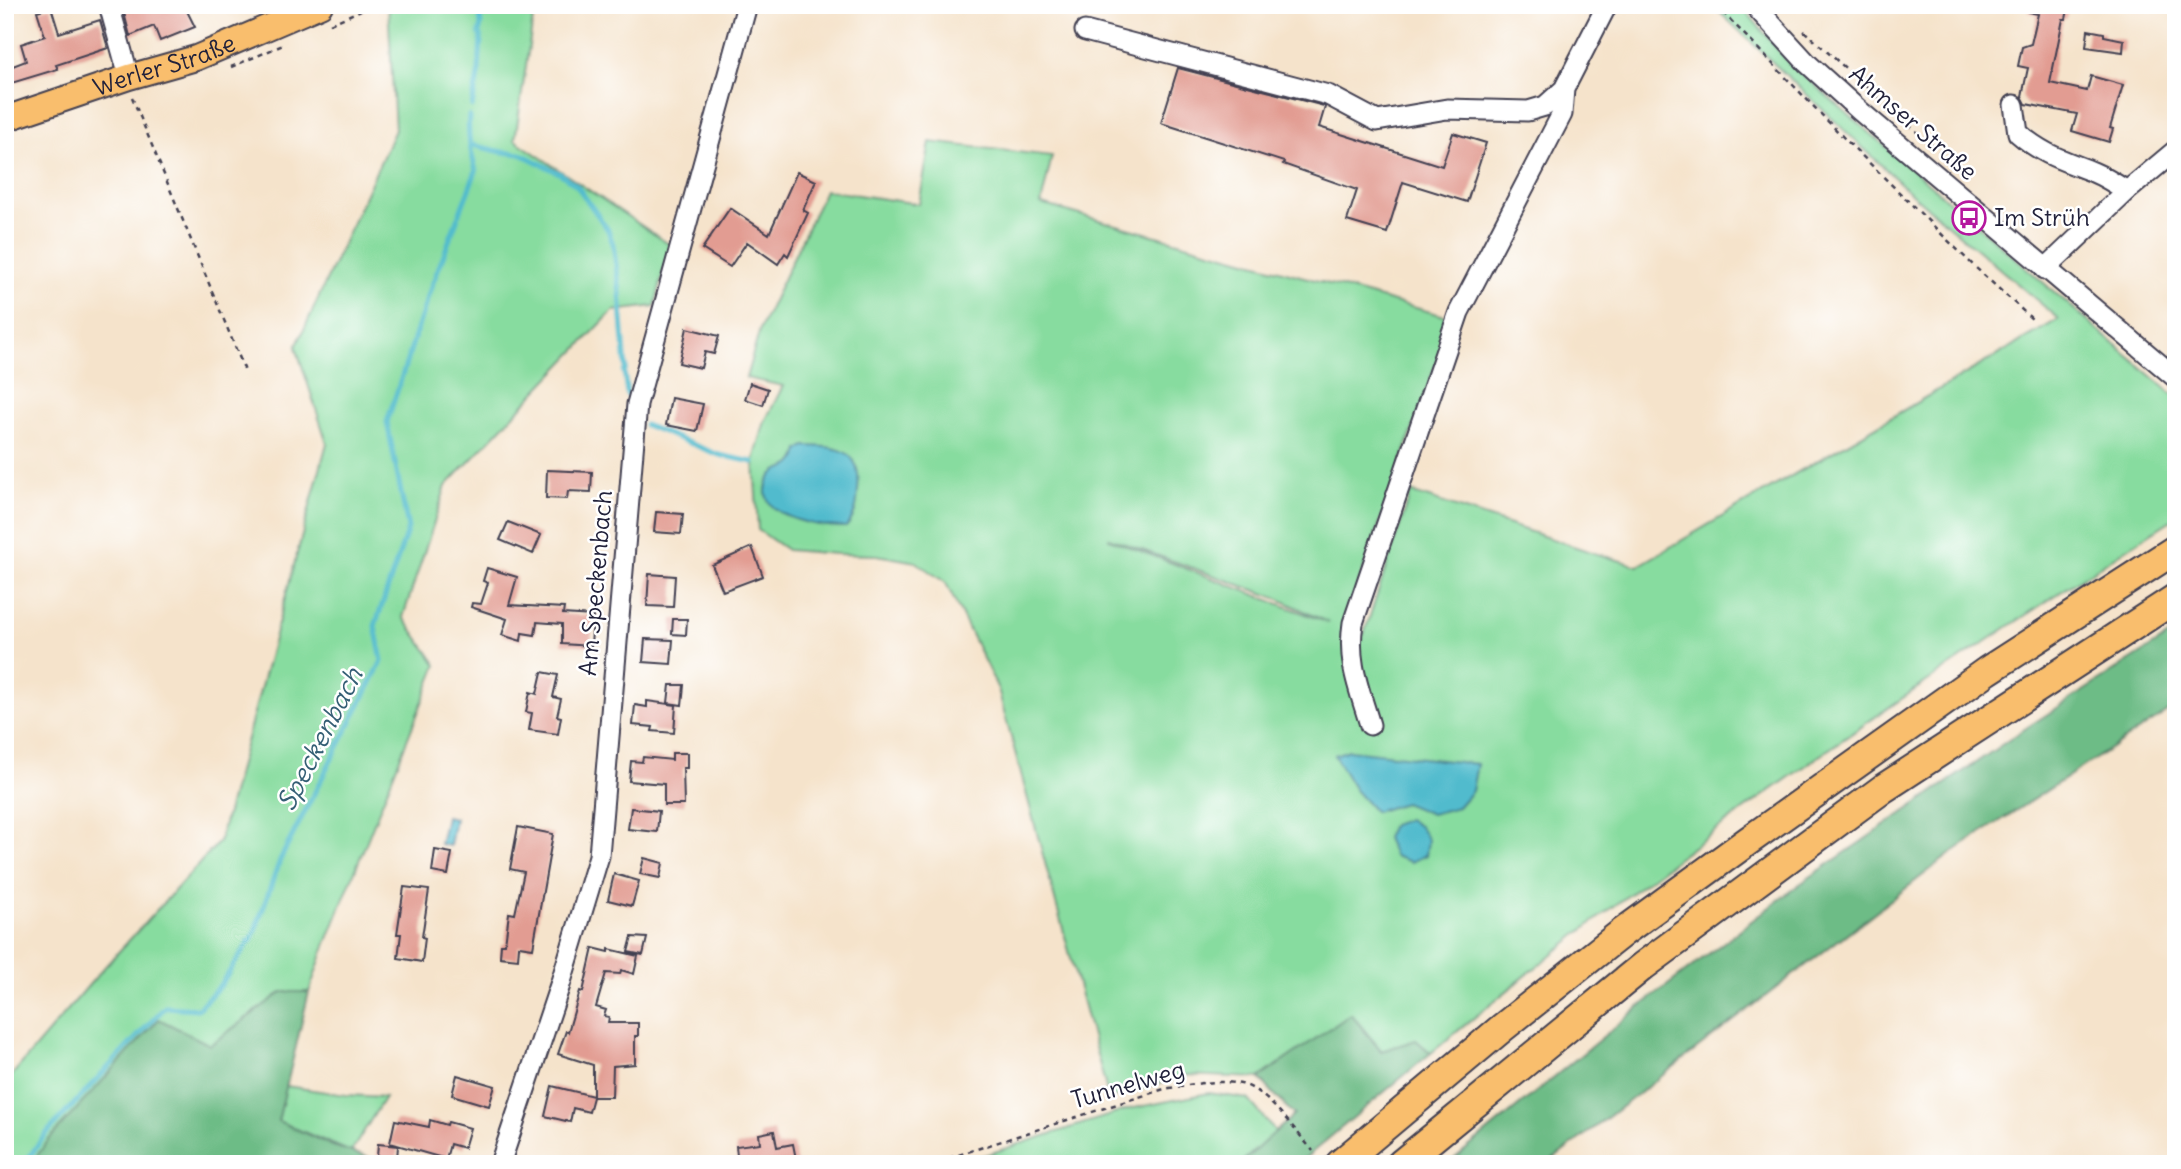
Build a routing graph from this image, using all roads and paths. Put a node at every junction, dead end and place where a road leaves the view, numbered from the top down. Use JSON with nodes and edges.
{"nodes":[{"id":1,"x":109,"y":5,"type":"edge"},
{"id":2,"x":320,"y":5,"type":"edge"},
{"id":3,"x":356,"y":5,"type":"edge"},
{"id":4,"x":747,"y":5,"type":"edge"},
{"id":5,"x":1607,"y":5,"type":"edge"},
{"id":6,"x":1716,"y":5,"type":"edge"},
{"id":7,"x":1754,"y":5,"type":"edge"},
{"id":8,"x":358,"y":11,"type":"dead end"},
{"id":9,"x":1085,"y":31,"type":"dead end"},
{"id":10,"x":130,"y":87,"type":"junction"},
{"id":11,"x":1564,"y":89,"type":"junction"},
{"id":12,"x":2014,"y":105,"type":"dead end"},
{"id":13,"x":5,"y":119,"type":"edge"},
{"id":14,"x":2176,"y":150,"type":"edge"},
{"id":15,"x":2127,"y":191,"type":"junction"},
{"id":16,"x":2045,"y":269,"type":"junction"},
{"id":17,"x":2033,"y":320,"type":"dead end"},
{"id":18,"x":245,"y":370,"type":"dead end"},
{"id":19,"x":2176,"y":378,"type":"edge"},
{"id":20,"x":2176,"y":550,"type":"edge"},
{"id":21,"x":2176,"y":598,"type":"edge"},
{"id":22,"x":1370,"y":725,"type":"dead end"},
{"id":23,"x":1313,"y":1151,"type":"dead end"},
{"id":24,"x":500,"y":1164,"type":"edge"},
{"id":25,"x":930,"y":1164,"type":"edge"},
{"id":26,"x":1340,"y":1164,"type":"edge"},
{"id":27,"x":1401,"y":1164,"type":"edge"}],
"edges":[{"from":1,"to":10,"type":"street"},
{"from":2,"to":10,"type":"main road","name":"Werler Straße"},
{"from":3,"to":8,"type":"path"},
{"from":4,"to":24,"type":"street","name":"Am Speckenbach"},
{"from":5,"to":11,"type":"street"},
{"from":6,"to":17,"type":"path"},
{"from":7,"to":16,"type":"street","name":"Ahmser Straße"},
{"from":9,"to":11,"type":"street"},
{"from":10,"to":13,"type":"main road","name":"Werler Straße"},
{"from":10,"to":18,"type":"path"},
{"from":11,"to":22,"type":"street"},
{"from":12,"to":15,"type":"street"},
{"from":14,"to":15,"type":"street"},
{"from":15,"to":16,"type":"street"},
{"from":16,"to":19,"type":"street","name":"Ahmser Straße"},
{"from":20,"to":26,"type":"highway"},
{"from":21,"to":27,"type":"highway"},
{"from":23,"to":25,"type":"path","name":"Tunnelweg"}]}
